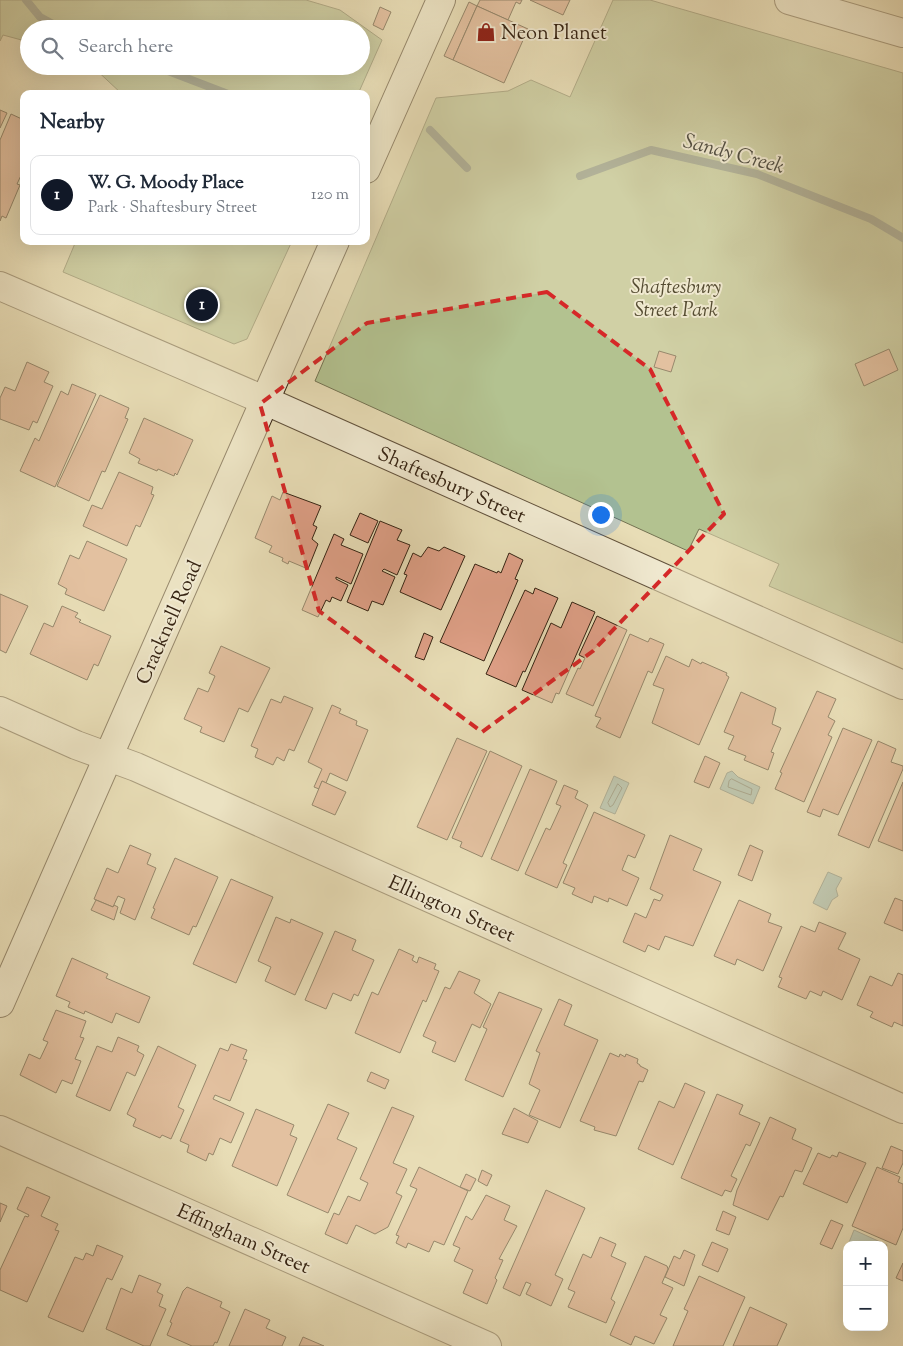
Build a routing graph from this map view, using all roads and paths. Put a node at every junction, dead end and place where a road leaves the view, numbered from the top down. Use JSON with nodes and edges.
{"nodes":[{"id":1,"x":441,"y":0,"type":"edge"},
{"id":2,"x":789,"y":0,"type":"edge"},
{"id":3,"x":903,"y":33,"type":"edge"},
{"id":4,"x":370,"y":160,"type":"edge"},
{"id":5,"x":333,"y":245,"type":"edge"},
{"id":6,"x":0,"y":286,"type":"edge"},
{"id":7,"x":266,"y":401,"type":"junction"},
{"id":8,"x":903,"y":685,"type":"edge"},
{"id":9,"x":0,"y":711,"type":"edge"},
{"id":10,"x":109,"y":757,"type":"junction"},
{"id":11,"x":0,"y":1003,"type":"edge"},
{"id":12,"x":903,"y":1109,"type":"edge"},
{"id":13,"x":0,"y":1130,"type":"edge"},
{"id":14,"x":487,"y":1346,"type":"edge"}],
"edges":[{"from":1,"to":4,"type":"street"},
{"from":2,"to":3,"type":"street"},
{"from":5,"to":7,"type":"street","name":"Cracknell Road"},
{"from":6,"to":7,"type":"street","name":"Shaftesbury Street"},
{"from":7,"to":8,"type":"street","name":"Shaftesbury Street"},
{"from":7,"to":10,"type":"street","name":"Cracknell Road"},
{"from":9,"to":10,"type":"street","name":"Ellington Street"},
{"from":10,"to":11,"type":"street","name":"Cracknell Road"},
{"from":10,"to":12,"type":"street","name":"Ellington Street"},
{"from":13,"to":14,"type":"street","name":"Effingham Street"}]}
